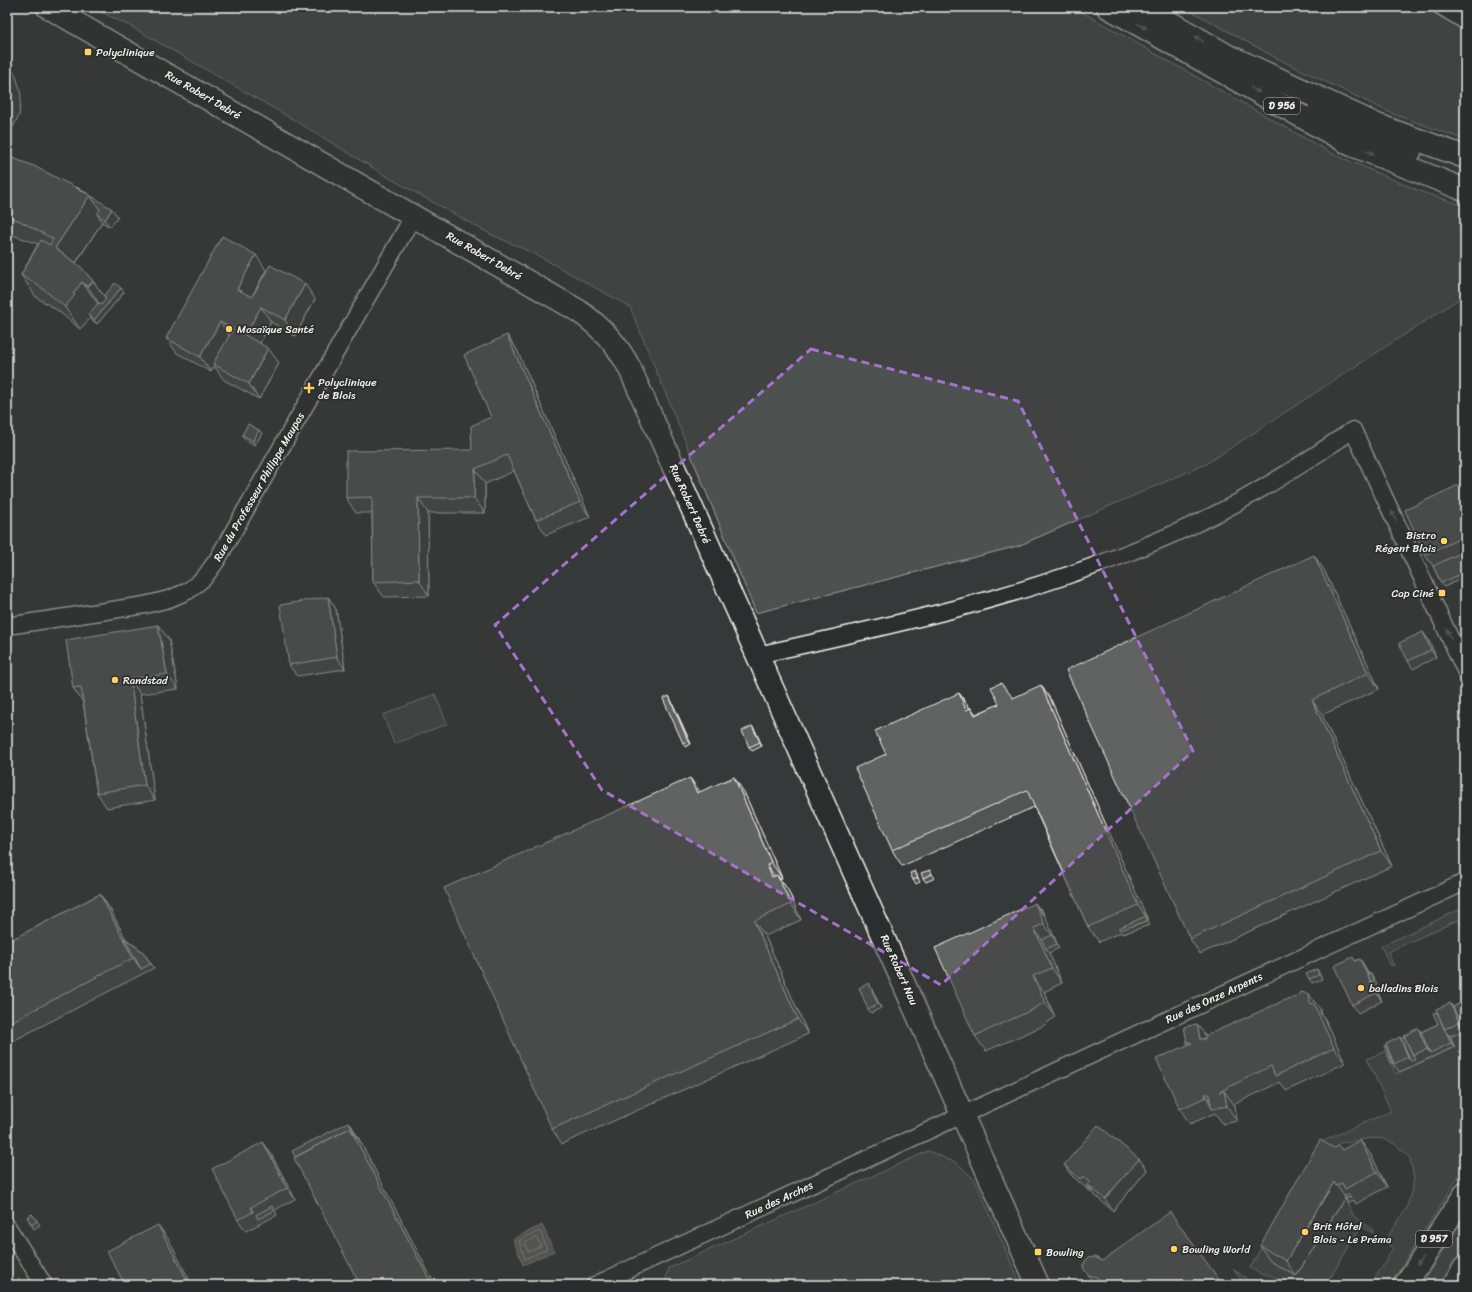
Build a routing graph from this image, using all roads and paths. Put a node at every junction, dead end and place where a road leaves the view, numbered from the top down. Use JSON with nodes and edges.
{"nodes":[{"id":1,"x":48,"y":7,"type":"edge"},
{"id":2,"x":1108,"y":7,"type":"edge"},
{"id":3,"x":1143,"y":7,"type":"edge"},
{"id":4,"x":1442,"y":7,"type":"edge"},
{"id":5,"x":1465,"y":21,"type":"edge"},
{"id":6,"x":1233,"y":58,"type":"junction"},
{"id":7,"x":1465,"y":157,"type":"edge"},
{"id":8,"x":1465,"y":174,"type":"edge"},
{"id":9,"x":1465,"y":190,"type":"edge"},
{"id":10,"x":414,"y":215,"type":"junction"},
{"id":11,"x":7,"y":626,"type":"edge"},
{"id":12,"x":758,"y":655,"type":"junction"},
{"id":13,"x":1465,"y":670,"type":"edge"},
{"id":14,"x":1463,"y":884,"type":"edge"},
{"id":15,"x":963,"y":1114,"type":"junction"},
{"id":16,"x":1465,"y":1194,"type":"edge"},
{"id":17,"x":7,"y":1226,"type":"edge"},
{"id":18,"x":1465,"y":1267,"type":"edge"},
{"id":19,"x":44,"y":1285,"type":"edge"},
{"id":20,"x":595,"y":1285,"type":"edge"},
{"id":21,"x":1038,"y":1285,"type":"edge"},
{"id":22,"x":1405,"y":1285,"type":"edge"},
{"id":23,"x":1454,"y":1285,"type":"edge"}],
"edges":[{"from":1,"to":10,"type":"main road","name":"Rue Robert Debré"},
{"from":2,"to":9,"type":"main road","number":"D 956","one_way":true},
{"from":6,"to":3,"type":"main road","number":"D 956","one_way":true},
{"from":4,"to":5,"type":"street"},
{"from":6,"to":7,"type":"main road","number":"D 956"},
{"from":6,"to":8,"type":"main road","number":"D 956"},
{"from":10,"to":11,"type":"street","name":"Rue du Professeur Philippe Maupas"},
{"from":10,"to":12,"type":"main road","name":"Rue Robert Debré"},
{"from":13,"to":12,"type":"street","one_way":true},
{"from":12,"to":15,"type":"main road","name":"Rue Robert Nau"},
{"from":14,"to":15,"type":"street","name":"Rue des Onze Arpents"},
{"from":15,"to":20,"type":"street","name":"Rue des Arches"},
{"from":15,"to":21,"type":"main road","name":"Rue Robert Nau"},
{"from":16,"to":22,"type":"main road","number":"D 957","one_way":true},
{"from":17,"to":19,"type":"street"},
{"from":18,"to":23,"type":"main road"}]}
